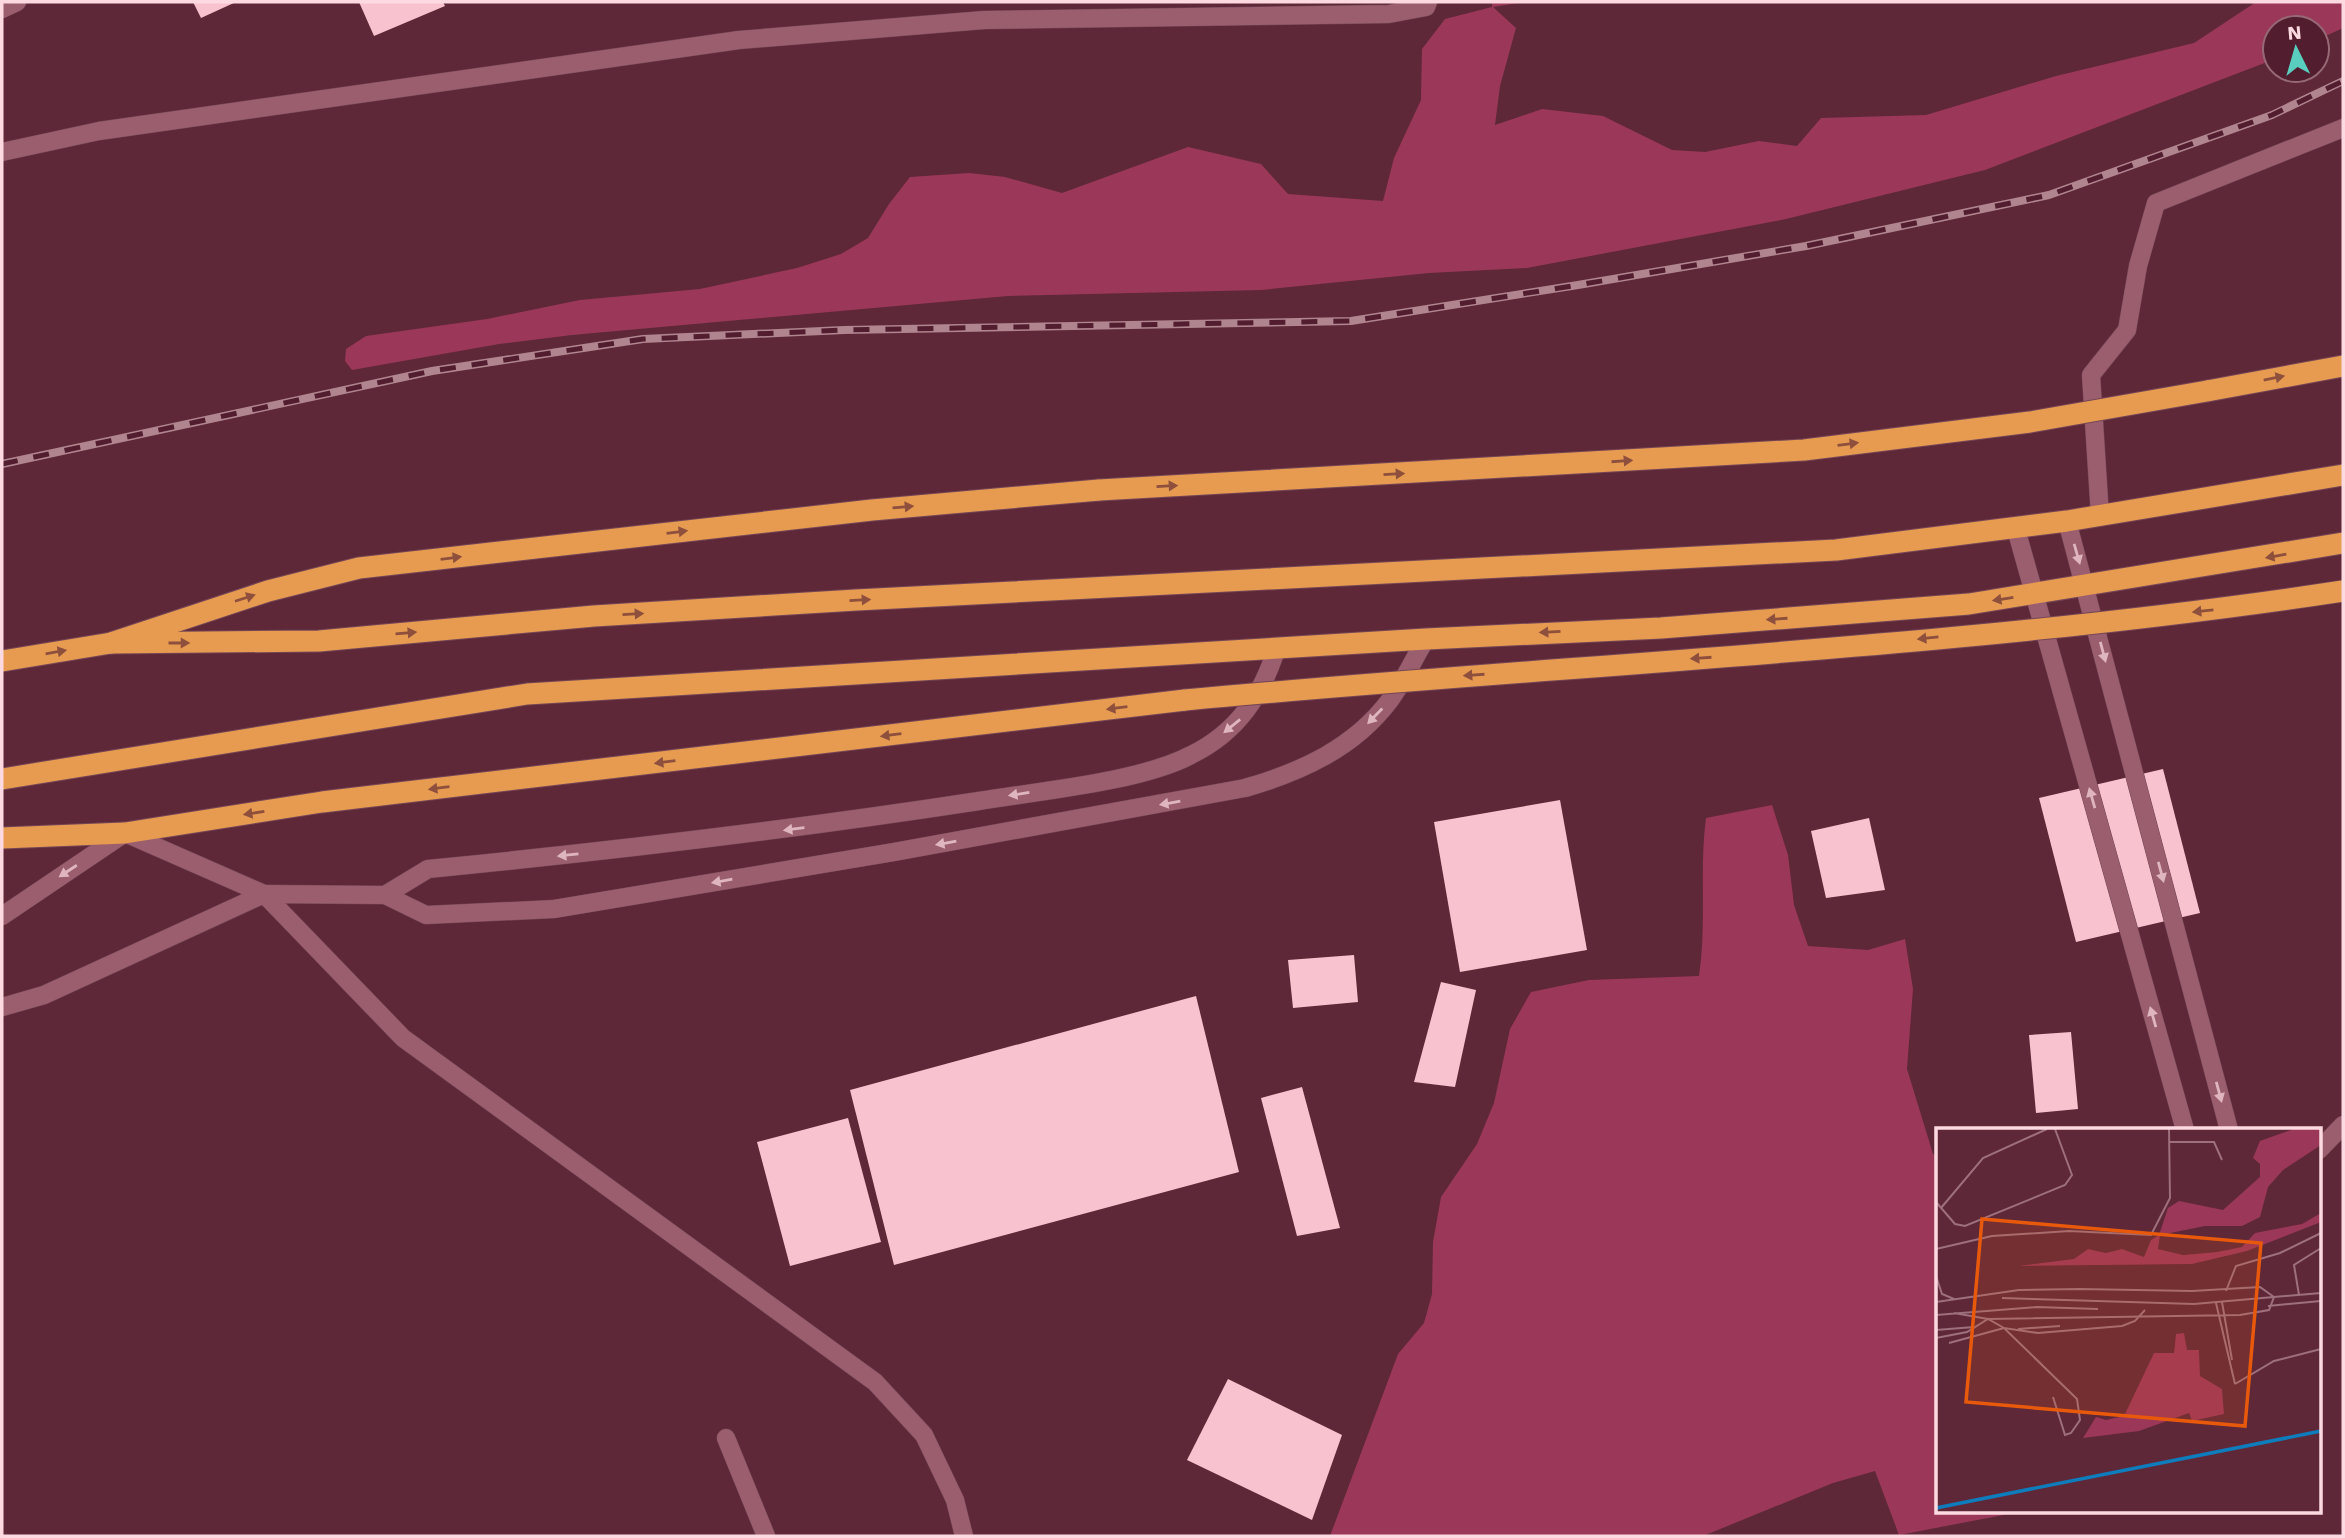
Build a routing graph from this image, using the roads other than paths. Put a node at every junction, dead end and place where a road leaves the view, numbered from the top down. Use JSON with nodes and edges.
{"nodes":[{"id":1,"x":17,"y":2,"type":"edge"},
{"id":2,"x":1428,"y":2,"type":"edge"},
{"id":3,"x":2,"y":9,"type":"edge"},
{"id":4,"x":2343,"y":128,"type":"edge"},
{"id":5,"x":2,"y":152,"type":"edge"},
{"id":6,"x":2343,"y":366,"type":"edge"},
{"id":7,"x":2343,"y":475,"type":"edge"},
{"id":8,"x":2100,"y":516,"type":"junction"},
{"id":9,"x":2067,"y":522,"type":"junction"},
{"id":10,"x":2016,"y":529,"type":"junction"},
{"id":11,"x":2343,"y":543,"type":"edge"},
{"id":12,"x":2086,"y":586,"type":"junction"},
{"id":13,"x":2343,"y":591,"type":"edge"},
{"id":14,"x":2035,"y":594,"type":"junction"},
{"id":15,"x":1426,"y":639,"type":"junction"},
{"id":16,"x":111,"y":643,"type":"junction"},
{"id":17,"x":1277,"y":647,"type":"junction"},
{"id":18,"x":2,"y":662,"type":"edge"},
{"id":19,"x":2,"y":779,"type":"edge"},
{"id":20,"x":125,"y":833,"type":"junction"},
{"id":21,"x":2,"y":838,"type":"edge"},
{"id":22,"x":264,"y":894,"type":"junction"},
{"id":23,"x":385,"y":895,"type":"junction"},
{"id":24,"x":4,"y":911,"type":"edge"},
{"id":25,"x":2,"y":1007,"type":"edge"},
{"id":26,"x":2343,"y":1125,"type":"edge"},
{"id":27,"x":2184,"y":1128,"type":"edge"},
{"id":28,"x":2228,"y":1128,"type":"edge"},
{"id":29,"x":2320,"y":1149,"type":"edge"},
{"id":30,"x":726,"y":1438,"type":"dead end"},
{"id":31,"x":766,"y":1536,"type":"edge"},
{"id":32,"x":964,"y":1536,"type":"edge"}],
"edges":[{"from":1,"to":3,"type":"street"},
{"from":2,"to":5,"type":"street"},
{"from":4,"to":8,"type":"street"},
{"from":16,"to":6,"type":"highway","one_way":true,"bridge":true},
{"from":7,"to":8,"type":"highway"},
{"from":8,"to":9,"type":"highway"},
{"from":9,"to":10,"type":"highway"},
{"from":9,"to":12,"type":"street","one_way":true},
{"from":10,"to":14,"type":"street"},
{"from":16,"to":10,"type":"highway","one_way":true},
{"from":11,"to":12,"type":"highway","one_way":true},
{"from":12,"to":14,"type":"highway"},
{"from":12,"to":28,"type":"street","one_way":true},
{"from":13,"to":20,"type":"highway","one_way":true,"bridge":true},
{"from":14,"to":15,"type":"highway","one_way":true},
{"from":27,"to":14,"type":"street","one_way":true},
{"from":15,"to":17,"type":"highway"},
{"from":15,"to":23,"type":"street","one_way":true},
{"from":18,"to":16,"type":"highway","one_way":true},
{"from":17,"to":19,"type":"highway"},
{"from":17,"to":23,"type":"street","one_way":true},
{"from":20,"to":21,"type":"highway"},
{"from":20,"to":22,"type":"street"},
{"from":20,"to":24,"type":"street","one_way":true},
{"from":22,"to":23,"type":"street"},
{"from":22,"to":25,"type":"street"},
{"from":22,"to":32,"type":"street"},
{"from":26,"to":29,"type":"street"},
{"from":30,"to":31,"type":"street"}]}
